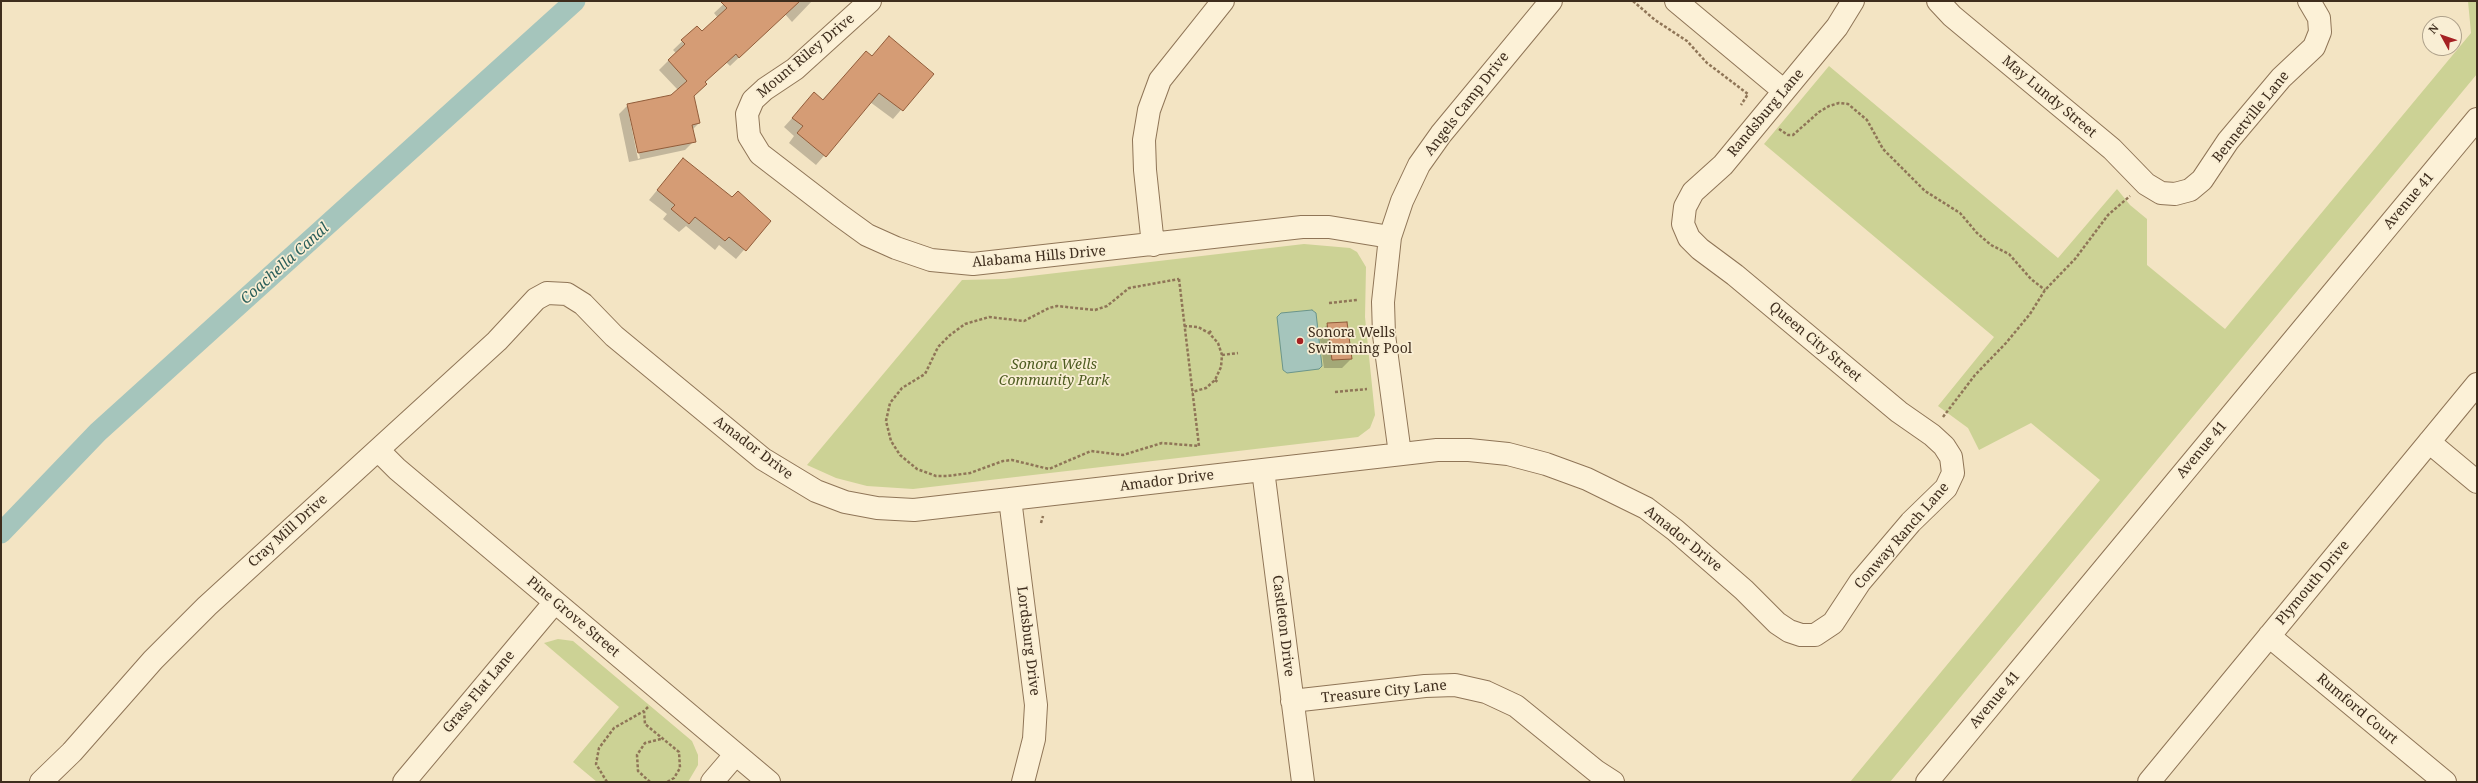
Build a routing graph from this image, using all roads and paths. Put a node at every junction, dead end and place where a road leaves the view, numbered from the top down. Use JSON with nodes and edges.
{"nodes":[{"id":1,"x":870,"y":1,"type":"edge"},
{"id":2,"x":1223,"y":1,"type":"edge"},
{"id":3,"x":1550,"y":1,"type":"edge"},
{"id":4,"x":1633,"y":1,"type":"edge"},
{"id":5,"x":1676,"y":1,"type":"edge"},
{"id":6,"x":1853,"y":1,"type":"edge"},
{"id":7,"x":1938,"y":1,"type":"edge"},
{"id":8,"x":2314,"y":9,"type":"edge"},
{"id":9,"x":1784,"y":91,"type":"junction"},
{"id":10,"x":1741,"y":104,"type":"dead end"},
{"id":11,"x":747,"y":114,"type":"joint"},
{"id":12,"x":2477,"y":119,"type":"edge"},
{"id":13,"x":1777,"y":128,"type":"dead end"},
{"id":14,"x":2161,"y":193,"type":"joint"},
{"id":15,"x":2129,"y":196,"type":"dead end"},
{"id":16,"x":1684,"y":224,"type":"joint"},
{"id":17,"x":1390,"y":238,"type":"junction"},
{"id":18,"x":1153,"y":244,"type":"junction"},
{"id":19,"x":2045,"y":290,"type":"junction"},
{"id":20,"x":547,"y":293,"type":"joint"},
{"id":21,"x":1357,"y":300,"type":"dead end"},
{"id":22,"x":1329,"y":303,"type":"dead end"},
{"id":23,"x":1184,"y":326,"type":"junction"},
{"id":24,"x":1212,"y":330,"type":"dead end"},
{"id":25,"x":1209,"y":333,"type":"junction"},
{"id":26,"x":1238,"y":353,"type":"dead end"},
{"id":27,"x":1222,"y":355,"type":"junction"},
{"id":28,"x":1215,"y":380,"type":"junction"},
{"id":29,"x":1219,"y":383,"type":"dead end"},
{"id":30,"x":2477,"y":384,"type":"edge"},
{"id":31,"x":1367,"y":389,"type":"dead end"},
{"id":32,"x":1192,"y":392,"type":"junction"},
{"id":33,"x":1335,"y":392,"type":"dead end"},
{"id":34,"x":1943,"y":417,"type":"dead end"},
{"id":35,"x":2429,"y":442,"type":"junction"},
{"id":36,"x":378,"y":450,"type":"junction"},
{"id":37,"x":1400,"y":454,"type":"junction"},
{"id":38,"x":1951,"y":457,"type":"joint"},
{"id":39,"x":1263,"y":470,"type":"junction"},
{"id":40,"x":2477,"y":482,"type":"edge"},
{"id":41,"x":1010,"y":500,"type":"junction"},
{"id":42,"x":555,"y":602,"type":"junction"},
{"id":43,"x":1801,"y":635,"type":"joint"},
{"id":44,"x":2269,"y":636,"type":"junction"},
{"id":45,"x":1292,"y":702,"type":"junction"},
{"id":46,"x":649,"y":705,"type":"dead end"},
{"id":47,"x":644,"y":711,"type":"junction"},
{"id":48,"x":662,"y":739,"type":"junction"},
{"id":49,"x":736,"y":754,"type":"junction"},
{"id":50,"x":41,"y":782,"type":"edge"},
{"id":51,"x":404,"y":782,"type":"edge"},
{"id":52,"x":607,"y":782,"type":"edge"},
{"id":53,"x":650,"y":782,"type":"edge"},
{"id":54,"x":668,"y":782,"type":"edge"},
{"id":55,"x":712,"y":782,"type":"edge"},
{"id":56,"x":769,"y":782,"type":"edge"},
{"id":57,"x":1023,"y":782,"type":"edge"},
{"id":58,"x":1303,"y":782,"type":"edge"},
{"id":59,"x":1613,"y":782,"type":"edge"},
{"id":60,"x":1927,"y":782,"type":"edge"},
{"id":61,"x":2149,"y":782,"type":"edge"},
{"id":62,"x":2444,"y":782,"type":"edge"}],
"edges":[{"from":1,"to":11,"type":"street","name":"Mount Riley Drive"},
{"from":2,"to":18,"type":"street"},
{"from":3,"to":17,"type":"street","name":"Angels Camp Drive"},
{"from":4,"to":10,"type":"path"},
{"from":5,"to":9,"type":"street"},
{"from":6,"to":9,"type":"street","name":"Randsburg Lane"},
{"from":7,"to":14,"type":"street","name":"May Lundy Street"},
{"from":8,"to":14,"type":"street","name":"Bennetville Lane"},
{"from":9,"to":16,"type":"street","name":"Randsburg Lane"},
{"from":11,"to":18,"type":"street","name":"Alabama Hills Drive"},
{"from":12,"to":60,"type":"street","name":"Avenue 41"},
{"from":13,"to":19,"type":"path"},
{"from":15,"to":19,"type":"path"},
{"from":16,"to":38,"type":"street","name":"Queen City Street"},
{"from":17,"to":18,"type":"street","name":"Alabama Hills Drive"},
{"from":17,"to":37,"type":"street","name":"Angels Camp Drive"},
{"from":19,"to":34,"type":"path"},
{"from":20,"to":36,"type":"street","name":"Cray Mill Drive"},
{"from":20,"to":41,"type":"street","name":"Amador Drive"},
{"from":21,"to":22,"type":"path"},
{"from":23,"to":25,"type":"path"},
{"from":23,"to":32,"type":"path"},
{"from":23,"to":32,"type":"path"},
{"from":24,"to":25,"type":"path"},
{"from":25,"to":27,"type":"path"},
{"from":26,"to":27,"type":"path"},
{"from":27,"to":28,"type":"path"},
{"from":28,"to":29,"type":"path"},
{"from":28,"to":32,"type":"path"},
{"from":30,"to":35,"type":"street","name":"Plymouth Drive"},
{"from":31,"to":33,"type":"path"},
{"from":35,"to":40,"type":"street"},
{"from":35,"to":44,"type":"street","name":"Plymouth Drive"},
{"from":36,"to":42,"type":"street","name":"Pine Grove Street"},
{"from":36,"to":50,"type":"street","name":"Cray Mill Drive"},
{"from":37,"to":39,"type":"street","name":"Amador Drive"},
{"from":37,"to":43,"type":"street","name":"Amador Drive"},
{"from":38,"to":43,"type":"street","name":"Conway Ranch Lane"},
{"from":39,"to":41,"type":"street","name":"Amador Drive"},
{"from":39,"to":45,"type":"street","name":"Castleton Drive"},
{"from":41,"to":57,"type":"street","name":"Lordsburg Drive"},
{"from":42,"to":49,"type":"street","name":"Pine Grove Street"},
{"from":42,"to":51,"type":"street","name":"Grass Flat Lane"},
{"from":44,"to":61,"type":"street","name":"Plymouth Drive"},
{"from":44,"to":62,"type":"street","name":"Rumford Court"},
{"from":45,"to":58,"type":"street","name":"Castleton Drive"},
{"from":45,"to":59,"type":"street","name":"Treasure City Lane"},
{"from":46,"to":47,"type":"path"},
{"from":47,"to":48,"type":"path"},
{"from":47,"to":52,"type":"path"},
{"from":48,"to":53,"type":"path"},
{"from":48,"to":54,"type":"path"},
{"from":49,"to":55,"type":"street"},
{"from":49,"to":56,"type":"street","name":"Pine Grove Street"}]}
